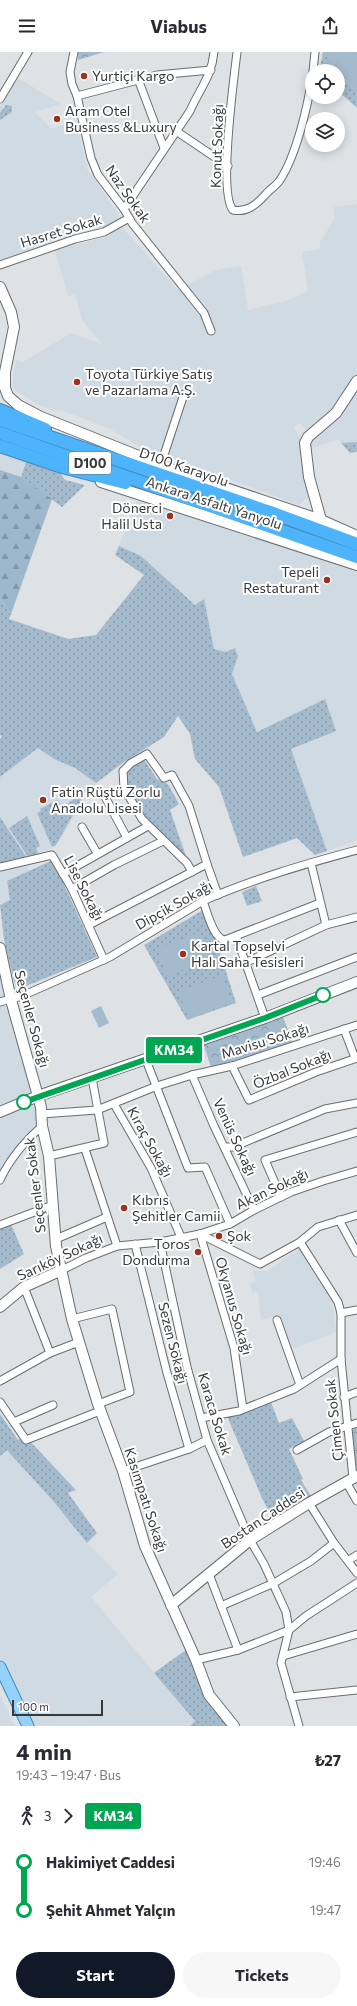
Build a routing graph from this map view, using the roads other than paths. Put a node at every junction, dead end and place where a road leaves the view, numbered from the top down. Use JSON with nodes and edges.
{"nodes":[{"id":1,"x":28,"y":52,"type":"edge"},
{"id":2,"x":74,"y":52,"type":"edge"},
{"id":3,"x":214,"y":52,"type":"edge"},
{"id":4,"x":237,"y":52,"type":"edge"},
{"id":5,"x":316,"y":52,"type":"edge"},
{"id":6,"x":314,"y":64,"type":"edge"},
{"id":7,"x":212,"y":70,"type":"junction"},
{"id":8,"x":138,"y":80,"type":"junction"},
{"id":9,"x":77,"y":96,"type":"junction"},
{"id":10,"x":0,"y":99,"type":"edge"},
{"id":11,"x":307,"y":104,"type":"edge"},
{"id":12,"x":176,"y":131,"type":"junction"},
{"id":13,"x":164,"y":148,"type":"junction"},
{"id":14,"x":228,"y":166,"type":"junction"},
{"id":15,"x":124,"y":209,"type":"junction"},
{"id":16,"x":129,"y":218,"type":"junction"},
{"id":17,"x":0,"y":266,"type":"edge"},
{"id":18,"x":0,"y":287,"type":"edge"},
{"id":19,"x":211,"y":331,"type":"dead end"},
{"id":20,"x":357,"y":381,"type":"edge"},
{"id":21,"x":184,"y":394,"type":"dead end"},
{"id":22,"x":0,"y":408,"type":"edge"},
{"id":23,"x":0,"y":420,"type":"edge"},
{"id":24,"x":0,"y":433,"type":"edge"},
{"id":25,"x":0,"y":446,"type":"edge"},
{"id":26,"x":116,"y":459,"type":"junction"},
{"id":27,"x":161,"y":464,"type":"junction"},
{"id":28,"x":62,"y":468,"type":"junction"},
{"id":29,"x":179,"y":495,"type":"junction"},
{"id":30,"x":321,"y":520,"type":"junction"},
{"id":31,"x":356,"y":538,"type":"edge"},
{"id":32,"x":357,"y":557,"type":"edge"},
{"id":33,"x":357,"y":565,"type":"edge"},
{"id":34,"x":103,"y":792,"type":"dead end"},
{"id":35,"x":148,"y":826,"type":"junction"},
{"id":36,"x":82,"y":827,"type":"dead end"},
{"id":37,"x":127,"y":838,"type":"junction"},
{"id":38,"x":163,"y":841,"type":"junction"},
{"id":39,"x":357,"y":850,"type":"edge"},
{"id":40,"x":98,"y":854,"type":"junction"},
{"id":41,"x":311,"y":863,"type":"junction"},
{"id":42,"x":207,"y":864,"type":"junction"},
{"id":43,"x":0,"y":867,"type":"edge"},
{"id":44,"x":192,"y":872,"type":"junction"},
{"id":45,"x":63,"y":874,"type":"junction"},
{"id":46,"x":72,"y":890,"type":"junction"},
{"id":47,"x":218,"y":895,"type":"junction"},
{"id":48,"x":203,"y":901,"type":"junction"},
{"id":49,"x":320,"y":903,"type":"junction"},
{"id":50,"x":357,"y":917,"type":"edge"},
{"id":51,"x":88,"y":925,"type":"junction"},
{"id":52,"x":326,"y":925,"type":"junction"},
{"id":53,"x":236,"y":936,"type":"junction"},
{"id":54,"x":0,"y":948,"type":"edge"},
{"id":55,"x":357,"y":957,"type":"edge"},
{"id":56,"x":104,"y":960,"type":"junction"},
{"id":57,"x":247,"y":962,"type":"junction"},
{"id":58,"x":357,"y":982,"type":"edge"},
{"id":59,"x":258,"y":995,"type":"junction"},
{"id":60,"x":11,"y":1000,"type":"junction"},
{"id":61,"x":0,"y":1002,"type":"edge"},
{"id":62,"x":265,"y":1018,"type":"junction"},
{"id":63,"x":357,"y":1025,"type":"edge"},
{"id":64,"x":344,"y":1029,"type":"junction"},
{"id":65,"x":356,"y":1058,"type":"edge"},
{"id":66,"x":146,"y":1060,"type":"junction"},
{"id":67,"x":232,"y":1066,"type":"junction"},
{"id":68,"x":192,"y":1075,"type":"junction"},
{"id":69,"x":92,"y":1078,"type":"junction"},
{"id":70,"x":157,"y":1086,"type":"junction"},
{"id":71,"x":38,"y":1096,"type":"junction"},
{"id":72,"x":357,"y":1103,"type":"edge"},
{"id":73,"x":114,"y":1104,"type":"junction"},
{"id":74,"x":97,"y":1110,"type":"junction"},
{"id":75,"x":0,"y":1112,"type":"edge"},
{"id":76,"x":41,"y":1114,"type":"junction"},
{"id":77,"x":42,"y":1126,"type":"junction"},
{"id":78,"x":357,"y":1132,"type":"edge"},
{"id":79,"x":225,"y":1147,"type":"junction"},
{"id":80,"x":85,"y":1149,"type":"junction"},
{"id":81,"x":49,"y":1156,"type":"junction"},
{"id":82,"x":357,"y":1172,"type":"edge"},
{"id":83,"x":0,"y":1180,"type":"edge"},
{"id":84,"x":280,"y":1197,"type":"junction"},
{"id":85,"x":53,"y":1205,"type":"junction"},
{"id":86,"x":254,"y":1210,"type":"junction"},
{"id":87,"x":357,"y":1215,"type":"edge"},
{"id":88,"x":107,"y":1217,"type":"junction"},
{"id":89,"x":339,"y":1220,"type":"junction"},
{"id":90,"x":230,"y":1224,"type":"junction"},
{"id":91,"x":0,"y":1225,"type":"edge"},
{"id":92,"x":200,"y":1234,"type":"junction"},
{"id":93,"x":181,"y":1237,"type":"junction"},
{"id":94,"x":56,"y":1239,"type":"junction"},
{"id":95,"x":160,"y":1242,"type":"junction"},
{"id":96,"x":300,"y":1242,"type":"junction"},
{"id":97,"x":135,"y":1244,"type":"junction"},
{"id":98,"x":117,"y":1246,"type":"junction"},
{"id":99,"x":357,"y":1253,"type":"edge"},
{"id":100,"x":62,"y":1270,"type":"junction"},
{"id":101,"x":24,"y":1287,"type":"junction"},
{"id":102,"x":1,"y":1304,"type":"edge"},
{"id":103,"x":357,"y":1310,"type":"edge"},
{"id":104,"x":341,"y":1314,"type":"junction"},
{"id":105,"x":72,"y":1319,"type":"junction"},
{"id":106,"x":277,"y":1320,"type":"dead end"},
{"id":107,"x":79,"y":1342,"type":"junction"},
{"id":108,"x":50,"y":1353,"type":"junction"},
{"id":109,"x":341,"y":1359,"type":"junction"},
{"id":110,"x":0,"y":1381,"type":"edge"},
{"id":111,"x":300,"y":1385,"type":"junction"},
{"id":112,"x":357,"y":1392,"type":"edge"},
{"id":113,"x":344,"y":1396,"type":"junction"},
{"id":114,"x":0,"y":1402,"type":"edge"},
{"id":115,"x":53,"y":1405,"type":"dead end"},
{"id":116,"x":99,"y":1407,"type":"junction"},
{"id":117,"x":243,"y":1409,"type":"junction"},
{"id":118,"x":201,"y":1418,"type":"junction"},
{"id":119,"x":14,"y":1422,"type":"junction"},
{"id":120,"x":357,"y":1423,"type":"edge"},
{"id":121,"x":347,"y":1425,"type":"junction"},
{"id":122,"x":207,"y":1440,"type":"junction"},
{"id":123,"x":189,"y":1449,"type":"junction"},
{"id":124,"x":297,"y":1450,"type":"dead end"},
{"id":125,"x":123,"y":1471,"type":"junction"},
{"id":126,"x":352,"y":1479,"type":"edge"},
{"id":127,"x":357,"y":1501,"type":"edge"},
{"id":128,"x":309,"y":1503,"type":"junction"},
{"id":129,"x":250,"y":1540,"type":"junction"},
{"id":130,"x":334,"y":1543,"type":"junction"},
{"id":131,"x":357,"y":1555,"type":"edge"},
{"id":132,"x":349,"y":1560,"type":"junction"},
{"id":133,"x":357,"y":1573,"type":"edge"},
{"id":134,"x":209,"y":1574,"type":"junction"},
{"id":135,"x":274,"y":1583,"type":"junction"},
{"id":136,"x":357,"y":1583,"type":"edge"},
{"id":137,"x":171,"y":1605,"type":"junction"},
{"id":138,"x":221,"y":1606,"type":"junction"},
{"id":139,"x":289,"y":1630,"type":"junction"},
{"id":140,"x":357,"y":1634,"type":"edge"},
{"id":141,"x":238,"y":1650,"type":"junction"},
{"id":142,"x":283,"y":1656,"type":"junction"},
{"id":143,"x":196,"y":1660,"type":"junction"},
{"id":144,"x":0,"y":1667,"type":"edge"},
{"id":145,"x":0,"y":1682,"type":"edge"},
{"id":146,"x":357,"y":1690,"type":"edge"},
{"id":147,"x":290,"y":1697,"type":"junction"},
{"id":148,"x":21,"y":1726,"type":"edge"},
{"id":149,"x":28,"y":1726,"type":"edge"},
{"id":150,"x":234,"y":1726,"type":"edge"},
{"id":151,"x":299,"y":1726,"type":"edge"}],
"edges":[{"from":1,"to":10,"type":"street"},
{"from":2,"to":9,"type":"street","name":"Naz Sokak"},
{"from":3,"to":7,"type":"street"},
{"from":4,"to":14,"type":"street","name":"Konut Sokağı"},
{"from":5,"to":6,"type":"street"},
{"from":7,"to":8,"type":"street"},
{"from":7,"to":12,"type":"street"},
{"from":8,"to":9,"type":"street"},
{"from":8,"to":13,"type":"street"},
{"from":9,"to":15,"type":"street","name":"Naz Sokak"},
{"from":11,"to":14,"type":"street","name":"Konut Sokağı"},
{"from":12,"to":13,"type":"street"},
{"from":12,"to":14,"type":"street"},
{"from":13,"to":15,"type":"street"},
{"from":15,"to":16,"type":"street","name":"Naz Sokak"},
{"from":16,"to":17,"type":"street","name":"Hasret Sokak"},
{"from":16,"to":19,"type":"street","name":"Naz Sokak"},
{"from":18,"to":27,"type":"street","name":"Ankara Asfaltı Yanyolu"},
{"from":20,"to":30,"type":"street"},
{"from":21,"to":27,"type":"street"},
{"from":22,"to":26,"type":"highway"},
{"from":23,"to":26,"type":"highway","name":"D100 Karayolu","number":"D100"},
{"from":24,"to":29,"type":"highway","name":"D100 Karayolu","number":"D100"},
{"from":25,"to":28,"type":"highway"},
{"from":26,"to":31,"type":"highway","name":"D100 Karayolu","number":"D100"},
{"from":27,"to":30,"type":"street","name":"Ankara Asfaltı Yanyolu"},
{"from":28,"to":29,"type":"highway"},
{"from":28,"to":33,"type":"street","name":"Ankara Asfaltı Yanyolu"},
{"from":29,"to":32,"type":"highway","name":"D100 Karayolu","number":"D100"},
{"from":30,"to":31,"type":"street","name":"Ankara Asfaltı Yanyolu"},
{"from":34,"to":37,"type":"street"},
{"from":35,"to":37,"type":"street"},
{"from":35,"to":38,"type":"street"},
{"from":35,"to":42,"type":"street"},
{"from":36,"to":40,"type":"street"},
{"from":37,"to":40,"type":"street"},
{"from":38,"to":44,"type":"street"},
{"from":38,"to":46,"type":"street"},
{"from":39,"to":41,"type":"street","name":"Dipçik Sokağı"},
{"from":40,"to":45,"type":"street"},
{"from":41,"to":47,"type":"street","name":"Dipçik Sokağı"},
{"from":41,"to":49,"type":"street"},
{"from":42,"to":44,"type":"street"},
{"from":42,"to":47,"type":"street"},
{"from":43,"to":45,"type":"street","name":"Lise Sokağı"},
{"from":44,"to":51,"type":"street"},
{"from":45,"to":46,"type":"street","name":"Lise Sokağı"},
{"from":46,"to":51,"type":"street","name":"Lise Sokağı"},
{"from":47,"to":48,"type":"street","name":"Dipçik Sokağı"},
{"from":48,"to":53,"type":"street"},
{"from":48,"to":56,"type":"street","name":"Dipçik Sokağı"},
{"from":49,"to":52,"type":"street"},
{"from":49,"to":53,"type":"street"},
{"from":50,"to":52,"type":"street"},
{"from":51,"to":56,"type":"street","name":"Lise Sokağı"},
{"from":52,"to":57,"type":"street"},
{"from":53,"to":57,"type":"street"},
{"from":54,"to":60,"type":"street","name":"Seçenler Sokağı"},
{"from":55,"to":59,"type":"street"},
{"from":56,"to":60,"type":"street","name":"Dipçik Sokağı"},
{"from":57,"to":59,"type":"street"},
{"from":58,"to":62,"type":"street"},
{"from":59,"to":62,"type":"street"},
{"from":60,"to":61,"type":"street","name":"Dipçik Sokağı"},
{"from":60,"to":71,"type":"street","name":"Seçenler Sokağı"},
{"from":62,"to":66,"type":"street"},
{"from":63,"to":64,"type":"street","name":"Mavisu Sokağı"},
{"from":64,"to":65,"type":"street"},
{"from":64,"to":67,"type":"street","name":"Mavisu Sokağı"},
{"from":65,"to":67,"type":"street","name":"Özbal Sokağı"},
{"from":66,"to":69,"type":"street"},
{"from":66,"to":70,"type":"street"},
{"from":67,"to":68,"type":"street","name":"Mavisu Sokağı"},
{"from":68,"to":70,"type":"street","name":"Mavisu Sokağı"},
{"from":68,"to":79,"type":"street","name":"Venüs Sokağı"},
{"from":69,"to":71,"type":"street"},
{"from":69,"to":74,"type":"street"},
{"from":70,"to":73,"type":"street","name":"Mavisu Sokağı"},
{"from":70,"to":90,"type":"street"},
{"from":71,"to":75,"type":"street"},
{"from":71,"to":76,"type":"street","name":"Seçenler Sokak"},
{"from":72,"to":79,"type":"street"},
{"from":73,"to":74,"type":"street","name":"Mavisu Sokağı"},
{"from":73,"to":93,"type":"street","name":"Kıraç Sokağı"},
{"from":74,"to":76,"type":"street","name":"Mavisu Sokağı"},
{"from":74,"to":80,"type":"street"},
{"from":76,"to":77,"type":"street","name":"Seçenler Sokak"},
{"from":77,"to":81,"type":"street","name":"Seçenler Sokak"},
{"from":77,"to":83,"type":"street"},
{"from":78,"to":84,"type":"street"},
{"from":79,"to":86,"type":"street","name":"Venüs Sokağı"},
{"from":80,"to":81,"type":"street"},
{"from":80,"to":88,"type":"street"},
{"from":81,"to":85,"type":"street","name":"Seçenler Sokak"},
{"from":82,"to":84,"type":"street","name":"Akan Sokağı"},
{"from":84,"to":86,"type":"street","name":"Akan Sokağı"},
{"from":85,"to":91,"type":"street"},
{"from":85,"to":94,"type":"street","name":"Seçenler Sokak"},
{"from":86,"to":90,"type":"street","name":"Akan Sokağı"},
{"from":87,"to":89,"type":"street"},
{"from":88,"to":94,"type":"street"},
{"from":88,"to":98,"type":"street"},
{"from":89,"to":96,"type":"street"},
{"from":89,"to":99,"type":"street"},
{"from":90,"to":92,"type":"street","name":"Akan Sokağı"},
{"from":92,"to":93,"type":"street","name":"Sarıköy Sokağı"},
{"from":92,"to":96,"type":"street"},
{"from":92,"to":117,"type":"street","name":"Okyanus Sokağı"},
{"from":93,"to":95,"type":"street","name":"Sarıköy Sokağı"},
{"from":94,"to":100,"type":"street","name":"Seçenler Sokak"},
{"from":95,"to":97,"type":"street","name":"Sarıköy Sokağı"},
{"from":95,"to":118,"type":"street","name":"Karaca Sokak"},
{"from":96,"to":104,"type":"street"},
{"from":97,"to":98,"type":"street","name":"Sarıköy Sokağı"},
{"from":97,"to":123,"type":"street","name":"Sezen Sokağı"},
{"from":98,"to":100,"type":"street","name":"Sarıköy Sokağı"},
{"from":100,"to":101,"type":"street","name":"Sarıköy Sokağı"},
{"from":100,"to":105,"type":"street","name":"Kasımpatı Sokağı"},
{"from":101,"to":102,"type":"street","name":"Sarıköy Sokağı"},
{"from":101,"to":108,"type":"street"},
{"from":103,"to":104,"type":"street"},
{"from":104,"to":109,"type":"street","name":"Çimen Sokak"},
{"from":105,"to":107,"type":"street","name":"Kasımpatı Sokağı"},
{"from":105,"to":116,"type":"street"},
{"from":106,"to":111,"type":"street"},
{"from":107,"to":108,"type":"street"},
{"from":107,"to":116,"type":"street","name":"Kasımpatı Sokağı"},
{"from":108,"to":110,"type":"street"},
{"from":109,"to":111,"type":"street"},
{"from":109,"to":113,"type":"street","name":"Çimen Sokak"},
{"from":111,"to":117,"type":"street"},
{"from":112,"to":113,"type":"street"},
{"from":113,"to":121,"type":"street","name":"Çimen Sokak"},
{"from":114,"to":119,"type":"street"},
{"from":115,"to":119,"type":"street"},
{"from":116,"to":119,"type":"street"},
{"from":116,"to":125,"type":"street","name":"Kasımpatı Sokağı"},
{"from":117,"to":118,"type":"street"},
{"from":118,"to":122,"type":"street","name":"Karaca Sokak"},
{"from":120,"to":121,"type":"street"},
{"from":121,"to":124,"type":"street"},
{"from":121,"to":126,"type":"street","name":"Çimen Sokak"},
{"from":122,"to":123,"type":"street"},
{"from":122,"to":129,"type":"street","name":"Karaca Sokak"},
{"from":123,"to":125,"type":"street"},
{"from":125,"to":137,"type":"street","name":"Kasımpatı Sokağı"},
{"from":126,"to":127,"type":"street"},
{"from":126,"to":128,"type":"street","name":"Bostan Caddesi"},
{"from":128,"to":129,"type":"street","name":"Bostan Caddesi"},
{"from":128,"to":130,"type":"street"},
{"from":129,"to":134,"type":"street","name":"Bostan Caddesi"},
{"from":129,"to":135,"type":"street","name":"Karaca Sokak"},
{"from":130,"to":132,"type":"street"},
{"from":130,"to":135,"type":"street"},
{"from":131,"to":132,"type":"street"},
{"from":132,"to":133,"type":"street"},
{"from":134,"to":137,"type":"street","name":"Bostan Caddesi"},
{"from":134,"to":138,"type":"street"},
{"from":135,"to":138,"type":"street"},
{"from":135,"to":139,"type":"street","name":"Karaca Sokak"},
{"from":136,"to":139,"type":"street"},
{"from":137,"to":143,"type":"street","name":"Kasımpatı Sokağı"},
{"from":138,"to":141,"type":"street"},
{"from":139,"to":141,"type":"street"},
{"from":139,"to":142,"type":"street"},
{"from":140,"to":142,"type":"street"},
{"from":141,"to":143,"type":"street"},
{"from":142,"to":147,"type":"street"},
{"from":143,"to":150,"type":"street","name":"Kasımpatı Sokağı"},
{"from":144,"to":149,"type":"main road"},
{"from":145,"to":148,"type":"main road"},
{"from":146,"to":147,"type":"street"},
{"from":147,"to":151,"type":"street"}]}
